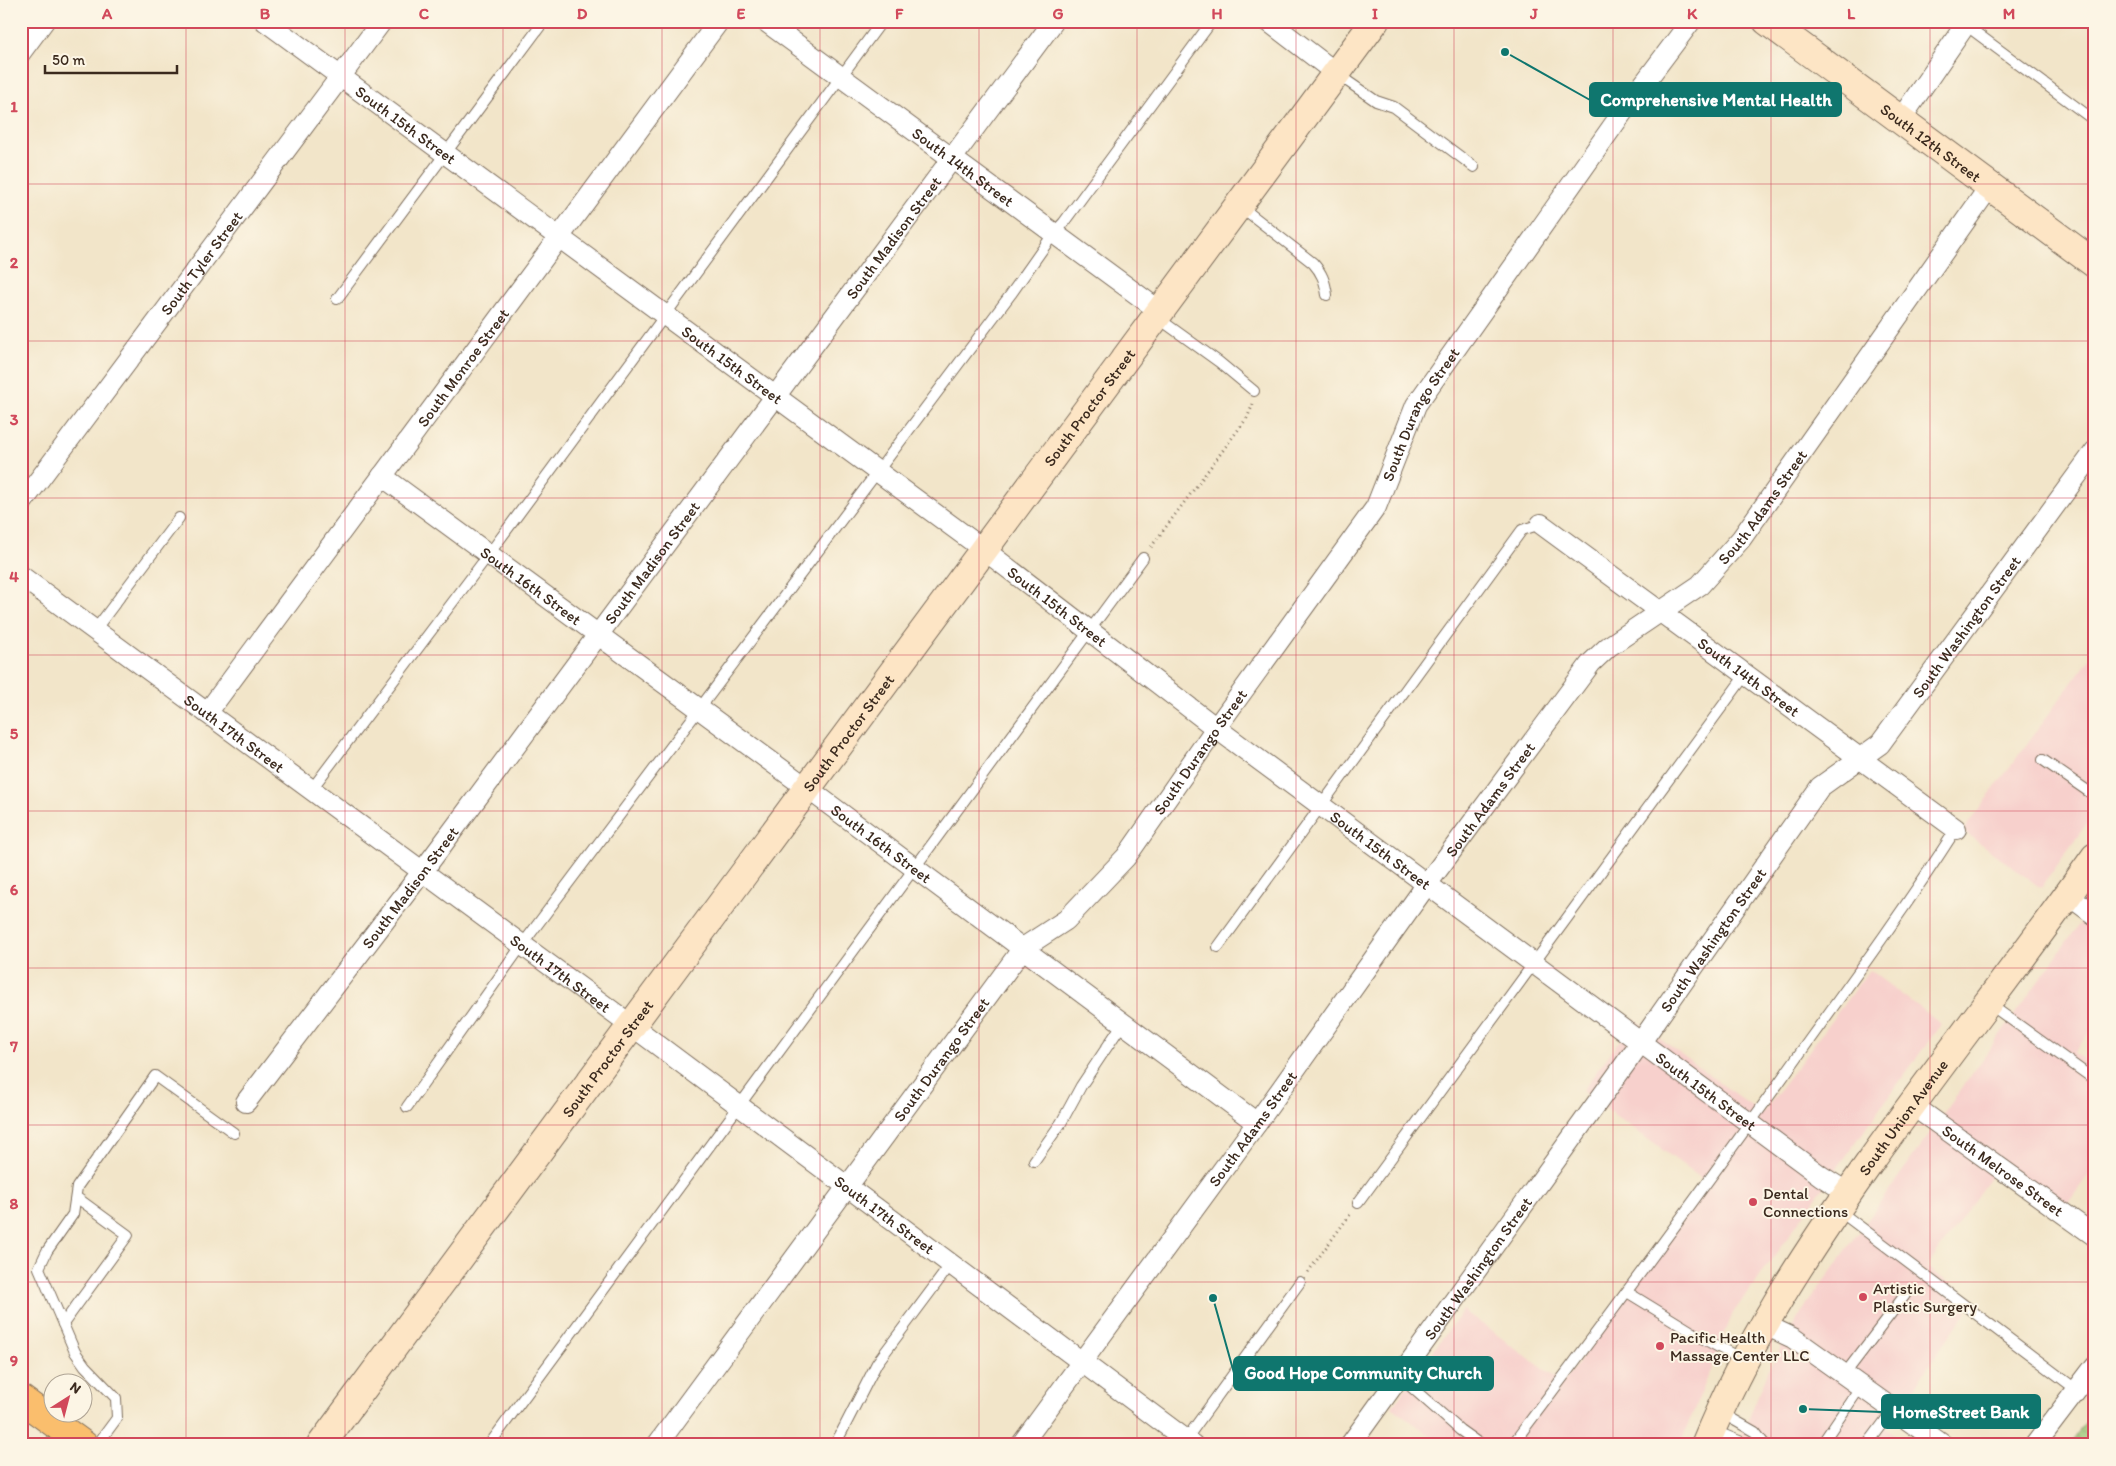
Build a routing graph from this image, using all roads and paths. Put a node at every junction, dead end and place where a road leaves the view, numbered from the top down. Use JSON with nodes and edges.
{"nodes":[{"id":1,"x":44,"y":21,"type":"edge"},
{"id":2,"x":265,"y":21,"type":"edge"},
{"id":3,"x":382,"y":21,"type":"edge"},
{"id":4,"x":544,"y":21,"type":"edge"},
{"id":5,"x":719,"y":21,"type":"edge"},
{"id":6,"x":765,"y":21,"type":"edge"},
{"id":7,"x":882,"y":21,"type":"edge"},
{"id":8,"x":1054,"y":21,"type":"edge"},
{"id":9,"x":1212,"y":21,"type":"edge"},
{"id":10,"x":1268,"y":21,"type":"edge"},
{"id":11,"x":1375,"y":21,"type":"edge"},
{"id":12,"x":1691,"y":21,"type":"edge"},
{"id":13,"x":1766,"y":21,"type":"edge"},
{"id":14,"x":1965,"y":22,"type":"edge"},
{"id":15,"x":21,"y":52,"type":"edge"},
{"id":16,"x":1336,"y":73,"type":"junction"},
{"id":17,"x":841,"y":76,"type":"junction"},
{"id":18,"x":341,"y":77,"type":"junction"},
{"id":19,"x":1900,"y":120,"type":"junction"},
{"id":20,"x":2095,"y":121,"type":"edge"},
{"id":21,"x":445,"y":154,"type":"junction"},
{"id":22,"x":952,"y":158,"type":"junction"},
{"id":23,"x":1474,"y":167,"type":"dead end"},
{"id":24,"x":1990,"y":186,"type":"junction"},
{"id":25,"x":1239,"y":206,"type":"junction"},
{"id":26,"x":1054,"y":232,"type":"junction"},
{"id":27,"x":558,"y":238,"type":"junction"},
{"id":28,"x":2095,"y":264,"type":"edge"},
{"id":29,"x":1326,"y":295,"type":"dead end"},
{"id":30,"x":337,"y":298,"type":"dead end"},
{"id":31,"x":1159,"y":314,"type":"junction"},
{"id":32,"x":665,"y":316,"type":"junction"},
{"id":33,"x":1254,"y":391,"type":"joint"},
{"id":34,"x":775,"y":397,"type":"junction"},
{"id":35,"x":2095,"y":451,"type":"edge"},
{"id":36,"x":876,"y":472,"type":"junction"},
{"id":37,"x":382,"y":476,"type":"junction"},
{"id":38,"x":21,"y":504,"type":"edge"},
{"id":39,"x":180,"y":518,"type":"dead end"},
{"id":40,"x":1541,"y":524,"type":"joint"},
{"id":41,"x":983,"y":549,"type":"junction"},
{"id":42,"x":489,"y":554,"type":"junction"},
{"id":43,"x":1143,"y":558,"type":"joint"},
{"id":44,"x":21,"y":576,"type":"edge"},
{"id":45,"x":1661,"y":612,"type":"junction"},
{"id":46,"x":95,"y":630,"type":"junction"},
{"id":47,"x":1090,"y":631,"type":"junction"},
{"id":48,"x":599,"y":634,"type":"junction"},
{"id":49,"x":1746,"y":674,"type":"junction"},
{"id":50,"x":700,"y":709,"type":"junction"},
{"id":51,"x":207,"y":713,"type":"junction"},
{"id":52,"x":1216,"y":728,"type":"junction"},
{"id":53,"x":1860,"y":758,"type":"junction"},
{"id":54,"x":2043,"y":760,"type":"dead end"},
{"id":55,"x":808,"y":788,"type":"junction"},
{"id":56,"x":311,"y":790,"type":"junction"},
{"id":57,"x":2095,"y":796,"type":"edge"},
{"id":58,"x":1322,"y":806,"type":"junction"},
{"id":59,"x":1956,"y":829,"type":"joint"},
{"id":60,"x":2095,"y":857,"type":"edge"},
{"id":61,"x":915,"y":868,"type":"junction"},
{"id":62,"x":422,"y":872,"type":"junction"},
{"id":63,"x":1427,"y":884,"type":"junction"},
{"id":64,"x":2068,"y":895,"type":"junction"},
{"id":65,"x":2095,"y":915,"type":"edge"},
{"id":66,"x":522,"y":945,"type":"junction"},
{"id":67,"x":1218,"y":947,"type":"dead end"},
{"id":68,"x":1023,"y":948,"type":"junction"},
{"id":69,"x":1534,"y":963,"type":"junction"},
{"id":70,"x":1987,"y":1003,"type":"junction"},
{"id":71,"x":1123,"y":1023,"type":"junction"},
{"id":72,"x":632,"y":1025,"type":"junction"},
{"id":73,"x":1641,"y":1042,"type":"junction"},
{"id":74,"x":2095,"y":1080,"type":"edge"},
{"id":75,"x":246,"y":1102,"type":"dead end"},
{"id":76,"x":1912,"y":1105,"type":"junction"},
{"id":77,"x":739,"y":1106,"type":"junction"},
{"id":78,"x":407,"y":1107,"type":"dead end"},
{"id":79,"x":1257,"y":1123,"type":"junction"},
{"id":80,"x":1751,"y":1123,"type":"junction"},
{"id":81,"x":234,"y":1133,"type":"dead end"},
{"id":82,"x":1034,"y":1161,"type":"dead end"},
{"id":83,"x":846,"y":1186,"type":"junction"},
{"id":84,"x":76,"y":1197,"type":"junction"},
{"id":85,"x":1843,"y":1201,"type":"junction"},
{"id":86,"x":1358,"y":1203,"type":"joint"},
{"id":87,"x":2095,"y":1236,"type":"edge"},
{"id":88,"x":951,"y":1264,"type":"junction"},
{"id":89,"x":1300,"y":1282,"type":"joint"},
{"id":90,"x":1627,"y":1292,"type":"junction"},
{"id":91,"x":1905,"y":1295,"type":"dead end"},
{"id":92,"x":63,"y":1324,"type":"junction"},
{"id":93,"x":1763,"y":1324,"type":"junction"},
{"id":94,"x":1743,"y":1360,"type":"junction"},
{"id":95,"x":1082,"y":1362,"type":"junction"},
{"id":96,"x":2095,"y":1366,"type":"edge"},
{"id":97,"x":1844,"y":1375,"type":"junction"},
{"id":98,"x":1400,"y":1377,"type":"junction"},
{"id":99,"x":1862,"y":1386,"type":"junction"},
{"id":100,"x":2077,"y":1390,"type":"junction"},
{"id":101,"x":21,"y":1399,"type":"edge"},
{"id":102,"x":1893,"y":1410,"type":"junction"},
{"id":103,"x":1712,"y":1429,"type":"edge"},
{"id":104,"x":80,"y":1443,"type":"edge"},
{"id":105,"x":1186,"y":1443,"type":"edge"},
{"id":106,"x":322,"y":1445,"type":"edge"},
{"id":107,"x":489,"y":1445,"type":"edge"},
{"id":108,"x":657,"y":1445,"type":"edge"},
{"id":109,"x":835,"y":1445,"type":"edge"},
{"id":110,"x":1021,"y":1445,"type":"edge"},
{"id":111,"x":1350,"y":1445,"type":"edge"},
{"id":112,"x":1481,"y":1445,"type":"edge"},
{"id":113,"x":1512,"y":1445,"type":"edge"},
{"id":114,"x":1749,"y":1445,"type":"edge"},
{"id":115,"x":1765,"y":1445,"type":"edge"},
{"id":116,"x":1821,"y":1445,"type":"edge"},
{"id":117,"x":1867,"y":1445,"type":"edge"},
{"id":118,"x":1942,"y":1445,"type":"edge"},
{"id":119,"x":2035,"y":1445,"type":"edge"}],
"edges":[{"from":1,"to":15,"type":"street"},
{"from":2,"to":18,"type":"street","name":"South 15th Street"},
{"from":3,"to":18,"type":"street","name":"South Tyler Street"},
{"from":4,"to":21,"type":"lane"},
{"from":5,"to":27,"type":"street","name":"South Monroe Street"},
{"from":6,"to":17,"type":"street","name":"South 14th Street"},
{"from":7,"to":17,"type":"lane"},
{"from":8,"to":22,"type":"street","name":"South Madison Street"},
{"from":9,"to":26,"type":"lane"},
{"from":10,"to":16,"type":"street"},
{"from":11,"to":16,"type":"street","name":"South Proctor Street"},
{"from":12,"to":52,"type":"street","name":"South Durango Street"},
{"from":13,"to":19,"type":"street","name":"South 12th Street"},
{"from":14,"to":19,"type":"street"},
{"from":14,"to":20,"type":"lane"},
{"from":16,"to":23,"type":"lane"},
{"from":16,"to":25,"type":"street","name":"South Proctor Street"},
{"from":17,"to":22,"type":"street","name":"South 14th Street"},
{"from":17,"to":32,"type":"lane"},
{"from":18,"to":21,"type":"street","name":"South 15th Street"},
{"from":18,"to":38,"type":"street","name":"South Tyler Street"},
{"from":19,"to":24,"type":"street","name":"South 12th Street"},
{"from":21,"to":27,"type":"street","name":"South 15th Street"},
{"from":21,"to":30,"type":"lane"},
{"from":22,"to":26,"type":"street","name":"South 14th Street"},
{"from":22,"to":34,"type":"street","name":"South Madison Street"},
{"from":24,"to":28,"type":"street","name":"South 12th Street"},
{"from":24,"to":45,"type":"street","name":"South Adams Street"},
{"from":25,"to":29,"type":"lane"},
{"from":25,"to":31,"type":"street","name":"South Proctor Street"},
{"from":26,"to":31,"type":"street","name":"South 14th Street"},
{"from":26,"to":36,"type":"lane"},
{"from":27,"to":32,"type":"street","name":"South 15th Street"},
{"from":27,"to":37,"type":"street","name":"South Monroe Street"},
{"from":31,"to":33,"type":"lane"},
{"from":31,"to":41,"type":"street","name":"South Proctor Street"},
{"from":32,"to":34,"type":"street","name":"South 15th Street"},
{"from":32,"to":42,"type":"lane"},
{"from":33,"to":43,"type":"path"},
{"from":34,"to":36,"type":"street","name":"South 15th Street"},
{"from":34,"to":48,"type":"street","name":"South Madison Street"},
{"from":35,"to":53,"type":"street","name":"South Washington Street"},
{"from":36,"to":41,"type":"street","name":"South 15th Street"},
{"from":36,"to":50,"type":"lane"},
{"from":37,"to":42,"type":"street","name":"South 16th Street"},
{"from":37,"to":51,"type":"street","name":"South Monroe Street"},
{"from":39,"to":46,"type":"lane"},
{"from":40,"to":45,"type":"street","name":"South 14th Street"},
{"from":40,"to":58,"type":"lane"},
{"from":41,"to":47,"type":"street","name":"South 15th Street"},
{"from":41,"to":55,"type":"street","name":"South Proctor Street"},
{"from":42,"to":48,"type":"street","name":"South 16th Street"},
{"from":42,"to":56,"type":"lane"},
{"from":43,"to":47,"type":"lane"},
{"from":44,"to":46,"type":"street","name":"South 17th Street"},
{"from":45,"to":49,"type":"street","name":"South 14th Street"},
{"from":45,"to":63,"type":"street","name":"South Adams Street"},
{"from":46,"to":51,"type":"street","name":"South 17th Street"},
{"from":47,"to":52,"type":"street","name":"South 15th Street"},
{"from":47,"to":61,"type":"lane"},
{"from":48,"to":50,"type":"street","name":"South 16th Street"},
{"from":48,"to":62,"type":"street","name":"South Madison Street"},
{"from":49,"to":53,"type":"street","name":"South 14th Street"},
{"from":49,"to":69,"type":"lane"},
{"from":50,"to":55,"type":"street","name":"South 16th Street"},
{"from":50,"to":66,"type":"lane"},
{"from":51,"to":56,"type":"street","name":"South 17th Street"},
{"from":52,"to":58,"type":"street","name":"South 15th Street"},
{"from":52,"to":68,"type":"street","name":"South Durango Street"},
{"from":53,"to":59,"type":"street","name":"South 14th Street"},
{"from":53,"to":73,"type":"street","name":"South Washington Street"},
{"from":54,"to":57,"type":"lane"},
{"from":55,"to":61,"type":"street","name":"South 16th Street"},
{"from":55,"to":72,"type":"street","name":"South Proctor Street"},
{"from":56,"to":62,"type":"street","name":"South 17th Street"},
{"from":58,"to":63,"type":"street","name":"South 15th Street"},
{"from":58,"to":67,"type":"lane"},
{"from":59,"to":80,"type":"lane"},
{"from":60,"to":64,"type":"street","name":"South Union Avenue"},
{"from":61,"to":68,"type":"street","name":"South 16th Street"},
{"from":61,"to":77,"type":"lane"},
{"from":62,"to":66,"type":"street","name":"South 17th Street"},
{"from":62,"to":75,"type":"street","name":"South Madison Street"},
{"from":63,"to":69,"type":"street","name":"South 15th Street"},
{"from":63,"to":79,"type":"street","name":"South Adams Street"},
{"from":64,"to":65,"type":"street"},
{"from":64,"to":70,"type":"street","name":"South Union Avenue"},
{"from":66,"to":72,"type":"street","name":"South 17th Street"},
{"from":66,"to":78,"type":"lane"},
{"from":68,"to":71,"type":"street","name":"South 16th Street"},
{"from":68,"to":83,"type":"street","name":"South Durango Street"},
{"from":69,"to":73,"type":"street","name":"South 15th Street"},
{"from":69,"to":86,"type":"lane"},
{"from":70,"to":74,"type":"lane"},
{"from":70,"to":76,"type":"street","name":"South Union Avenue"},
{"from":71,"to":79,"type":"street","name":"South 16th Street"},
{"from":71,"to":82,"type":"lane"},
{"from":72,"to":77,"type":"street","name":"South 17th Street"},
{"from":72,"to":106,"type":"street","name":"South Proctor Street"},
{"from":73,"to":80,"type":"street","name":"South 15th Street"},
{"from":73,"to":98,"type":"street","name":"South Washington Street"},
{"from":76,"to":85,"type":"street","name":"South Union Avenue"},
{"from":76,"to":87,"type":"street","name":"South Melrose Street"},
{"from":77,"to":83,"type":"street","name":"South 17th Street"},
{"from":77,"to":107,"type":"lane"},
{"from":79,"to":95,"type":"street","name":"South Adams Street"},
{"from":80,"to":85,"type":"street","name":"South 15th Street"},
{"from":80,"to":90,"type":"lane"},
{"from":81,"to":84,"type":"lane"},
{"from":83,"to":88,"type":"street","name":"South 17th Street"},
{"from":83,"to":108,"type":"street","name":"South Durango Street"},
{"from":84,"to":92,"type":"lane"},
{"from":84,"to":92,"type":"lane"},
{"from":85,"to":93,"type":"street","name":"South Union Avenue"},
{"from":85,"to":100,"type":"lane"},
{"from":86,"to":89,"type":"path"},
{"from":88,"to":95,"type":"street","name":"South 17th Street"},
{"from":88,"to":109,"type":"lane"},
{"from":89,"to":105,"type":"lane"},
{"from":90,"to":94,"type":"lane"},
{"from":90,"to":113,"type":"lane"},
{"from":91,"to":97,"type":"lane"},
{"from":92,"to":104,"type":"lane"},
{"from":93,"to":94,"type":"street","name":"South Union Avenue"},
{"from":93,"to":97,"type":"street"},
{"from":94,"to":103,"type":"street","name":"South Union Avenue"},
{"from":95,"to":105,"type":"street","name":"South 17th Street"},
{"from":95,"to":110,"type":"street","name":"South Adams Street"},
{"from":96,"to":100,"type":"street"},
{"from":97,"to":99,"type":"street"},
{"from":98,"to":111,"type":"street","name":"South Washington Street"},
{"from":98,"to":112,"type":"lane"},
{"from":99,"to":102,"type":"street"},
{"from":99,"to":116,"type":"lane"},
{"from":100,"to":119,"type":"street"},
{"from":101,"to":104,"type":"main road"},
{"from":102,"to":117,"type":"lane"},
{"from":102,"to":118,"type":"street"},
{"from":103,"to":114,"type":"lane"},
{"from":103,"to":115,"type":"lane"}]}
